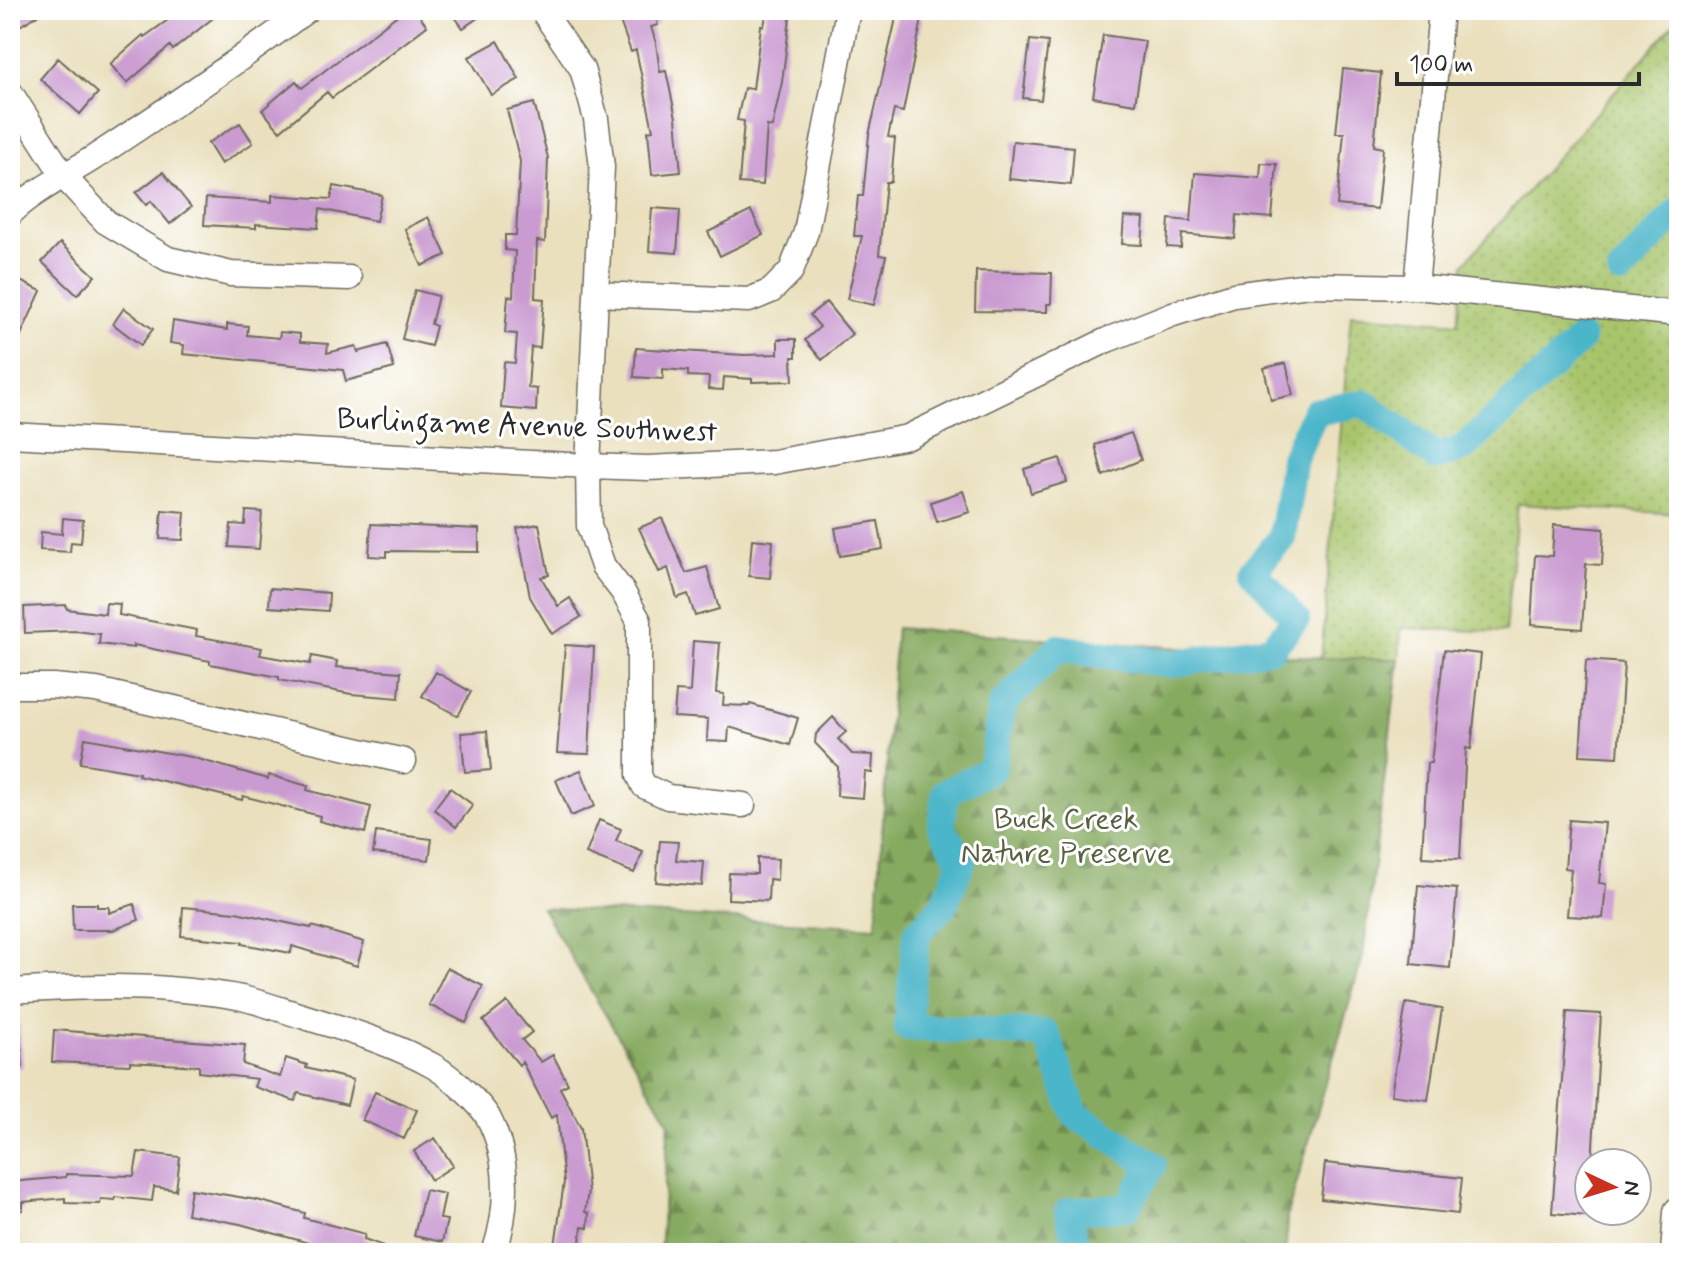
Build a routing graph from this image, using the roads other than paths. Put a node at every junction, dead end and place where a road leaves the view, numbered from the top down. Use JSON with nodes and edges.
{"nodes":[{"id":1,"x":307,"y":10,"type":"edge"},
{"id":2,"x":542,"y":10,"type":"edge"},
{"id":3,"x":848,"y":10,"type":"edge"},
{"id":4,"x":1441,"y":10,"type":"edge"},
{"id":5,"x":10,"y":92,"type":"edge"},
{"id":6,"x":65,"y":178,"type":"junction"},
{"id":7,"x":10,"y":214,"type":"edge"},
{"id":8,"x":349,"y":278,"type":"dead end"},
{"id":9,"x":1416,"y":287,"type":"junction"},
{"id":10,"x":596,"y":294,"type":"junction"},
{"id":11,"x":1679,"y":314,"type":"edge"},
{"id":12,"x":10,"y":435,"type":"edge"},
{"id":13,"x":588,"y":466,"type":"junction"},
{"id":14,"x":10,"y":686,"type":"edge"},
{"id":15,"x":404,"y":761,"type":"dead end"},
{"id":16,"x":743,"y":805,"type":"dead end"},
{"id":17,"x":10,"y":991,"type":"edge"},
{"id":18,"x":1679,"y":1212,"type":"edge"},
{"id":19,"x":494,"y":1253,"type":"edge"},
{"id":20,"x":1676,"y":1253,"type":"edge"}],
"edges":[{"from":1,"to":6,"type":"street"},
{"from":2,"to":10,"type":"street"},
{"from":3,"to":10,"type":"street"},
{"from":4,"to":9,"type":"street"},
{"from":5,"to":6,"type":"street"},
{"from":6,"to":7,"type":"street"},
{"from":6,"to":8,"type":"street"},
{"from":9,"to":11,"type":"street","name":"Burlingame Avenue Southwest"},
{"from":9,"to":13,"type":"street","name":"Burlingame Avenue Southwest"},
{"from":10,"to":13,"type":"street"},
{"from":12,"to":13,"type":"street","name":"Burlingame Avenue Southwest"},
{"from":13,"to":16,"type":"street"},
{"from":14,"to":15,"type":"street"},
{"from":17,"to":19,"type":"street"},
{"from":18,"to":20,"type":"main road"}]}
